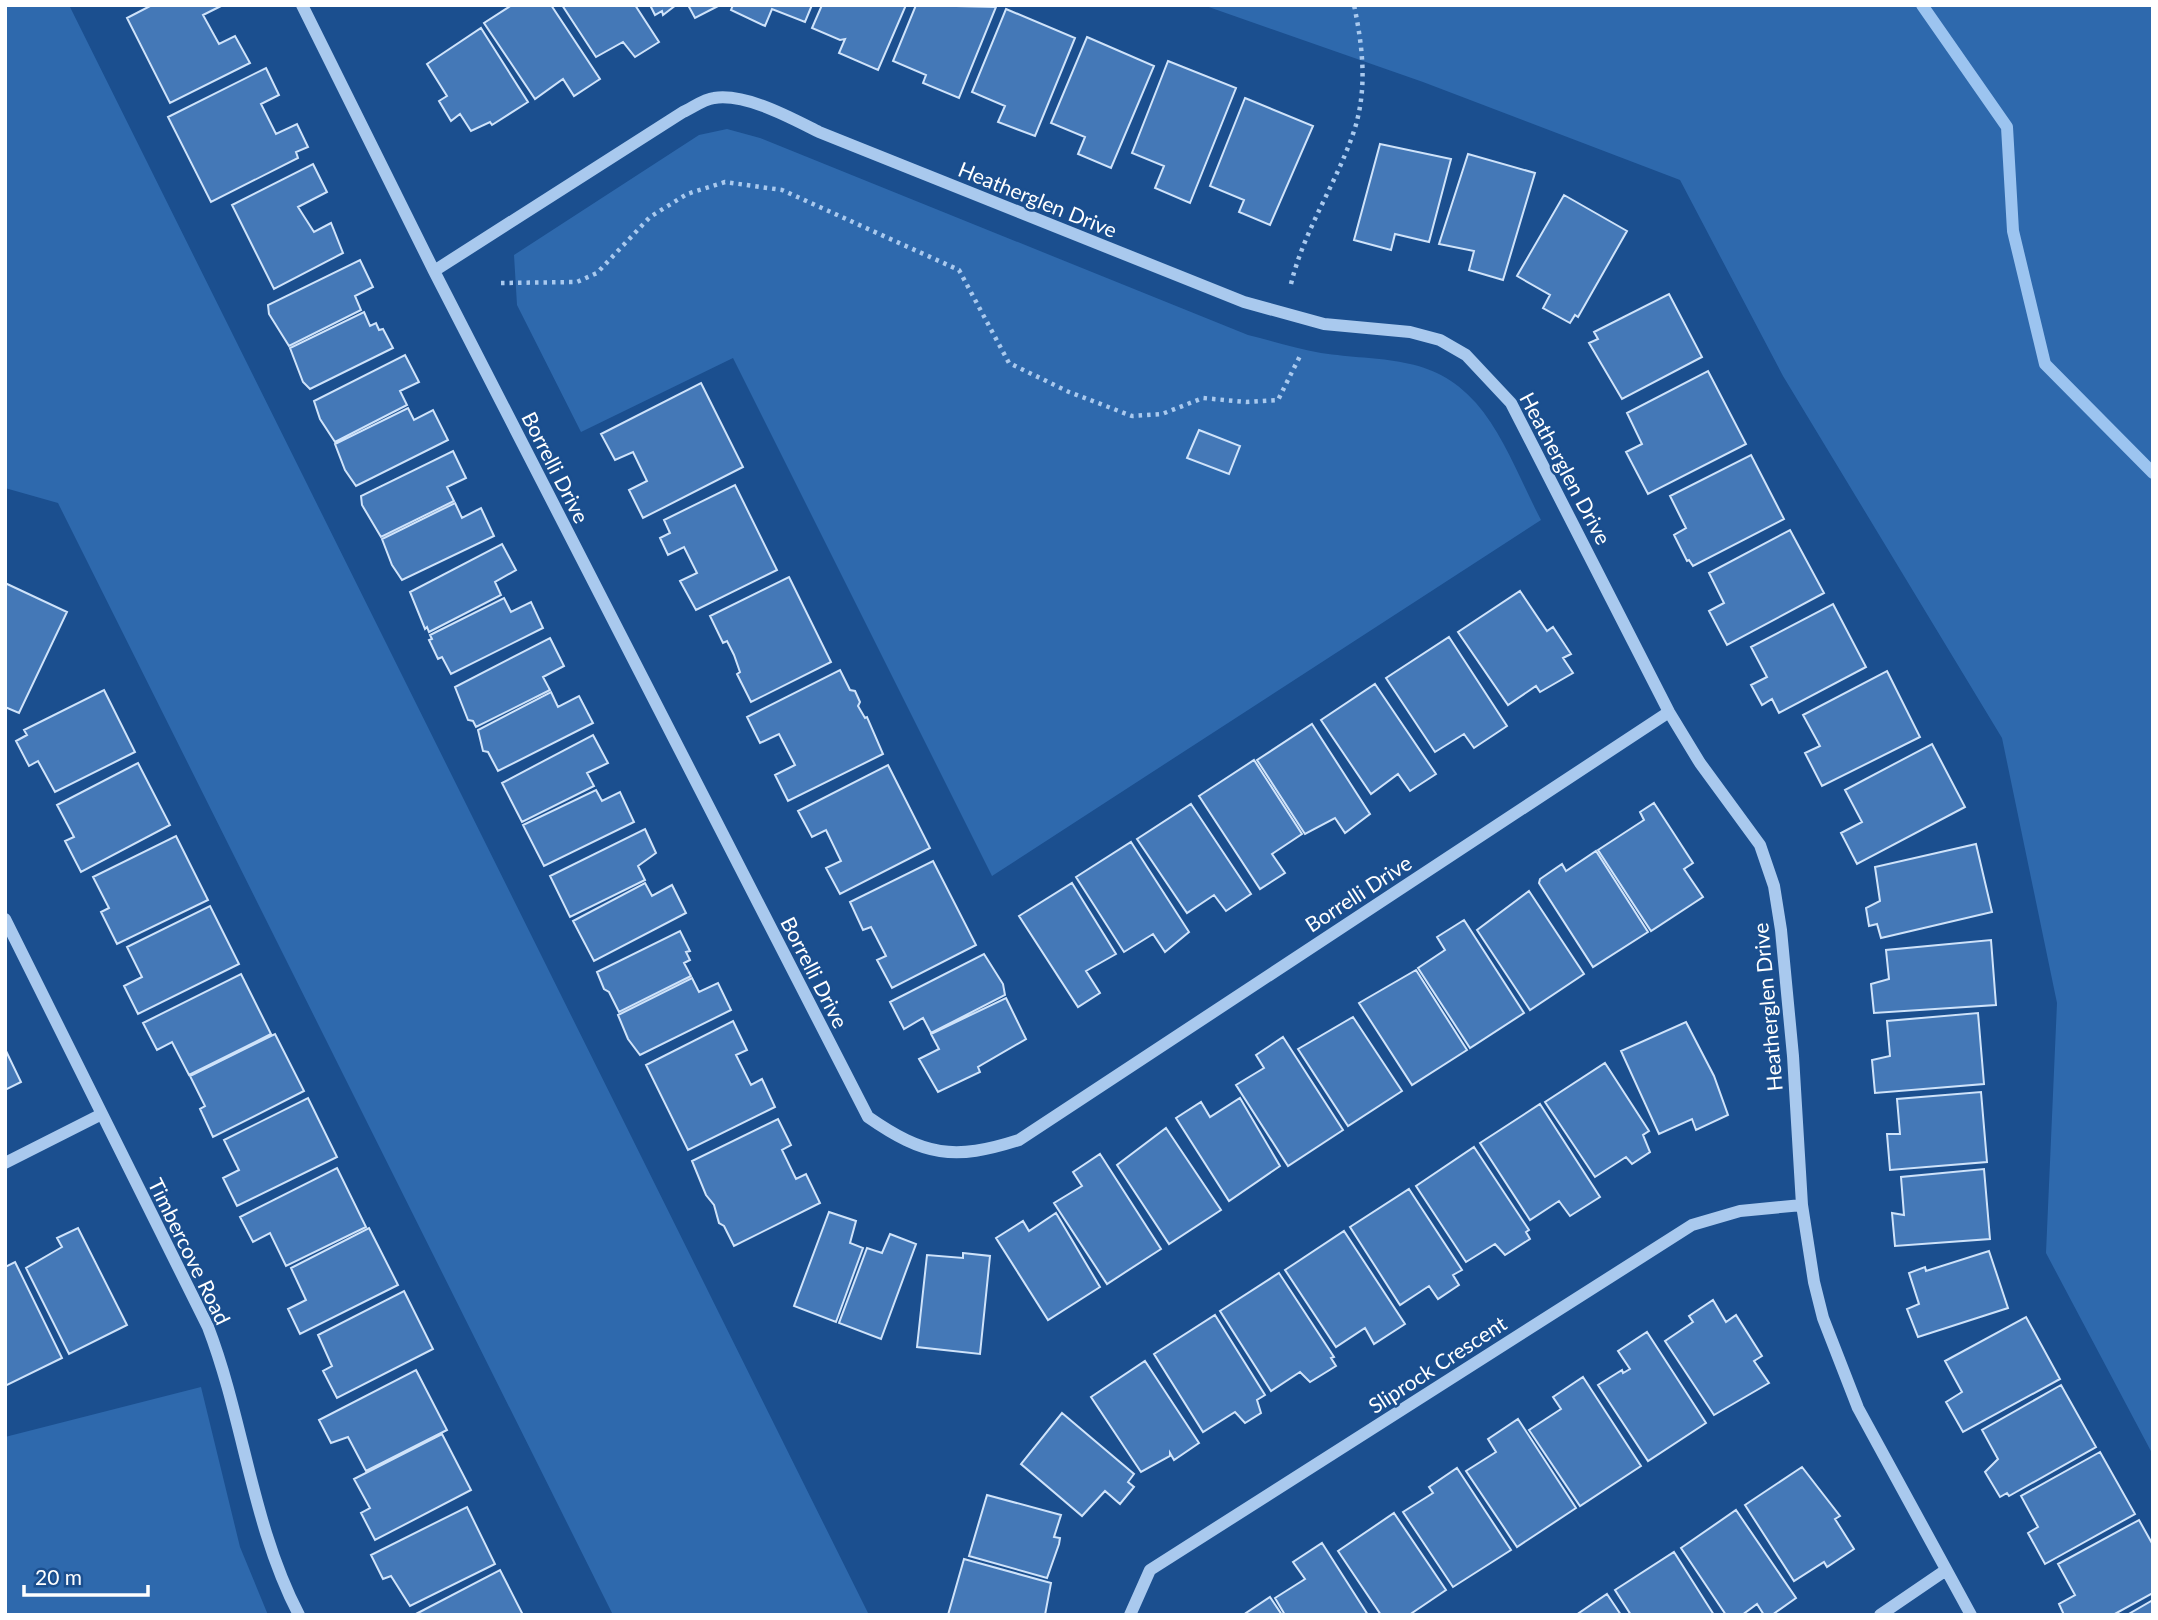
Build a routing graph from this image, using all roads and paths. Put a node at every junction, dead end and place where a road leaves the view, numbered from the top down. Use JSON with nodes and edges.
{"nodes":[{"id":1,"x":302,"y":5,"type":"edge"},
{"id":2,"x":1354,"y":5,"type":"edge"},
{"id":3,"x":434,"y":271,"type":"junction"},
{"id":4,"x":501,"y":283,"type":"dead end"},
{"id":5,"x":1291,"y":284,"type":"dead end"},
{"id":6,"x":1301,"y":354,"type":"dead end"},
{"id":7,"x":1669,"y":712,"type":"junction"},
{"id":8,"x":5,"y":919,"type":"edge"},
{"id":9,"x":100,"y":1115,"type":"junction"},
{"id":10,"x":5,"y":1163,"type":"edge"},
{"id":11,"x":1802,"y":1205,"type":"junction"},
{"id":12,"x":1947,"y":1570,"type":"junction"},
{"id":13,"x":299,"y":1615,"type":"edge"},
{"id":14,"x":1130,"y":1615,"type":"edge"},
{"id":15,"x":1880,"y":1615,"type":"edge"},
{"id":16,"x":1971,"y":1615,"type":"edge"}],
"edges":[{"from":1,"to":3,"type":"street","name":"Borrelli Drive"},
{"from":2,"to":5,"type":"path"},
{"from":3,"to":7,"type":"street","name":"Heatherglen Drive"},
{"from":3,"to":7,"type":"street","name":"Borrelli Drive"},
{"from":4,"to":6,"type":"path"},
{"from":7,"to":11,"type":"street","name":"Heatherglen Drive"},
{"from":8,"to":9,"type":"street","name":"Timbercove Road"},
{"from":9,"to":10,"type":"street"},
{"from":9,"to":13,"type":"street","name":"Timbercove Road"},
{"from":11,"to":12,"type":"street","name":"Heatherglen Drive"},
{"from":11,"to":14,"type":"street","name":"Sliprock Crescent"},
{"from":12,"to":15,"type":"street"},
{"from":12,"to":16,"type":"street","name":"Heatherglen Drive"}]}
